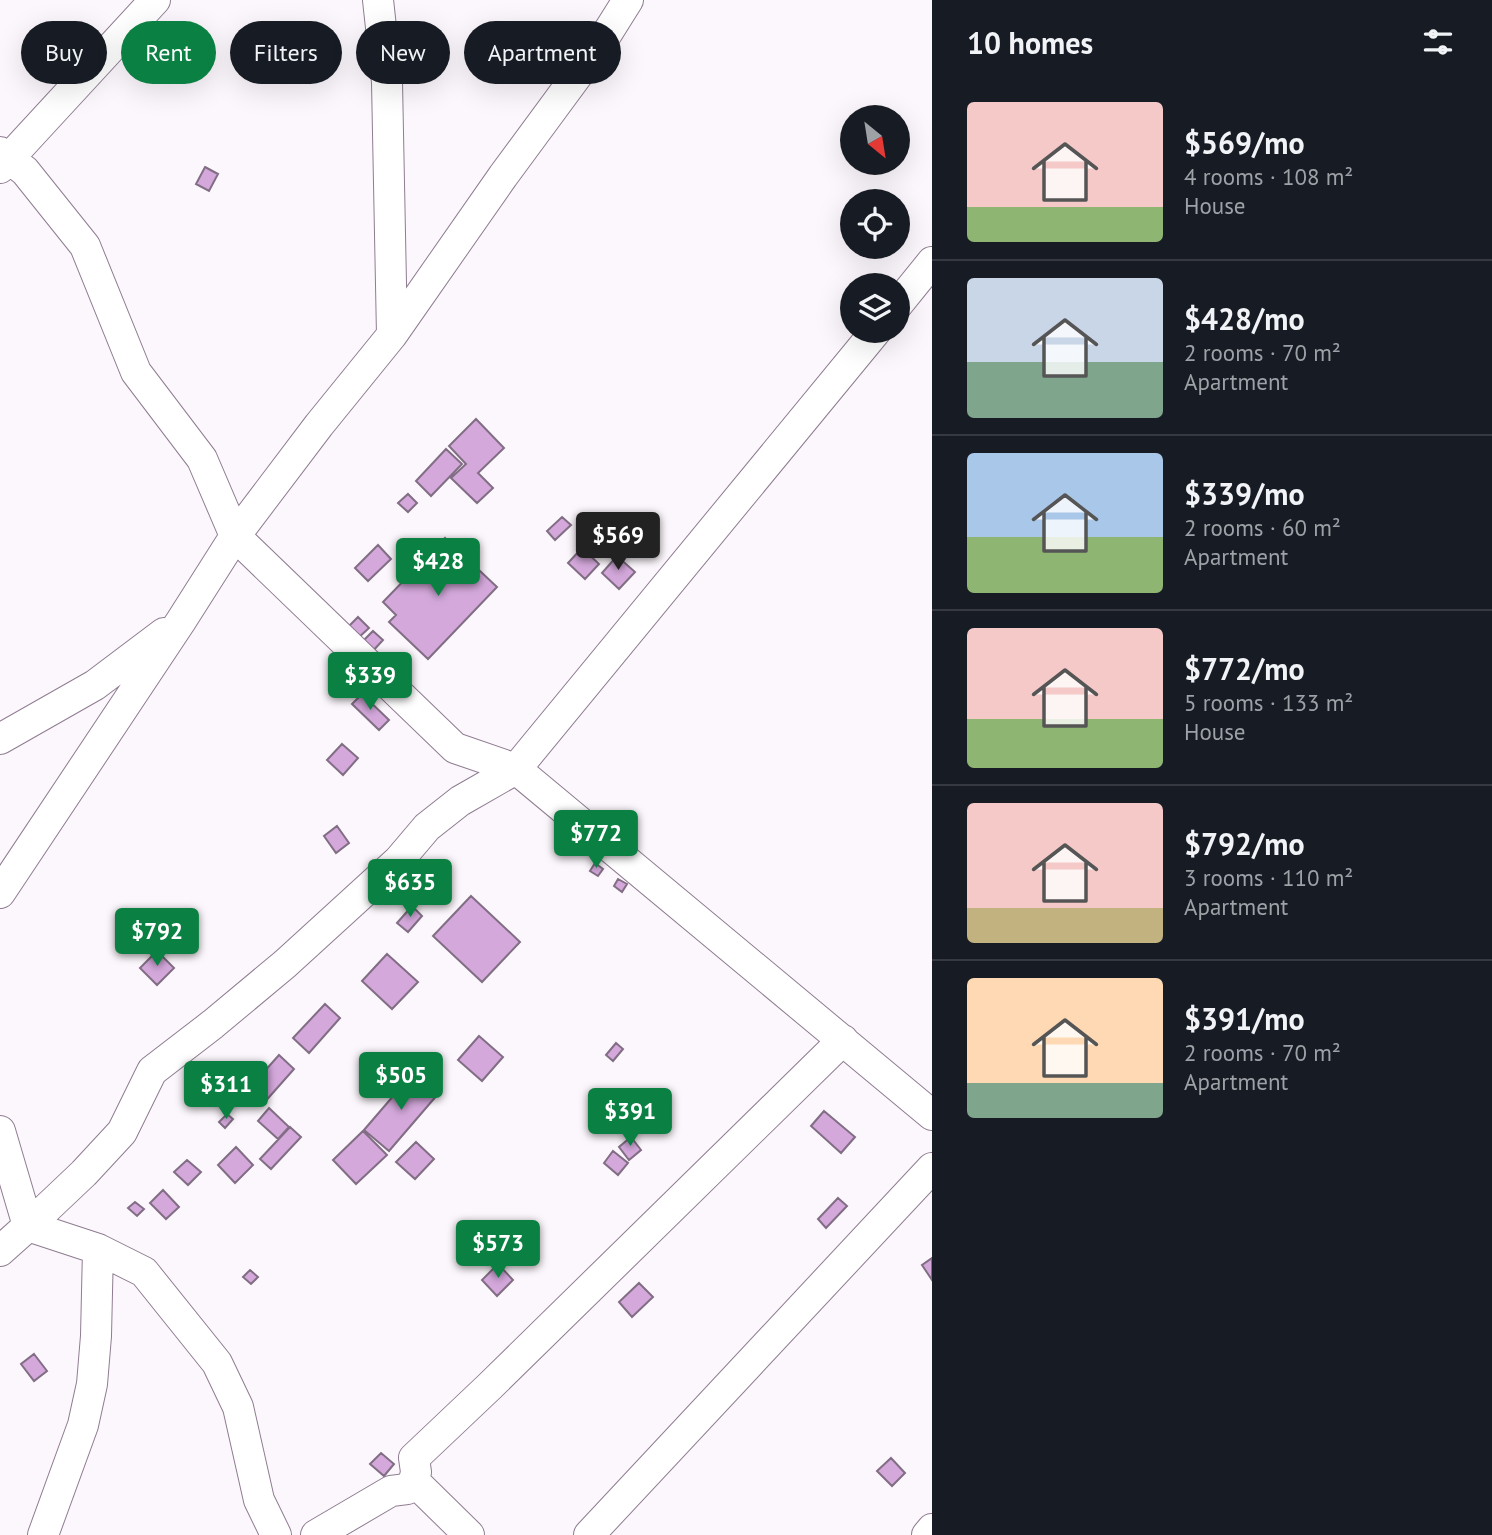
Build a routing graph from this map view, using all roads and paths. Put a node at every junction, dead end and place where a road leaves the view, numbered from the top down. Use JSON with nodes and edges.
{"nodes":[{"id":1,"x":155,"y":0,"type":"edge"},
{"id":2,"x":378,"y":0,"type":"edge"},
{"id":3,"x":628,"y":0,"type":"edge"},
{"id":4,"x":3,"y":159,"type":"edge"},
{"id":5,"x":932,"y":262,"type":"edge"},
{"id":6,"x":910,"y":289,"type":"edge"},
{"id":7,"x":392,"y":335,"type":"junction"},
{"id":8,"x":866,"y":343,"type":"edge"},
{"id":9,"x":235,"y":536,"type":"junction"},
{"id":10,"x":181,"y":621,"type":"junction"},
{"id":11,"x":0,"y":739,"type":"edge"},
{"id":12,"x":516,"y":769,"type":"junction"},
{"id":13,"x":0,"y":893,"type":"edge"},
{"id":14,"x":843,"y":1040,"type":"junction"},
{"id":15,"x":932,"y":1115,"type":"edge"},
{"id":16,"x":0,"y":1131,"type":"edge"},
{"id":17,"x":932,"y":1168,"type":"edge"},
{"id":18,"x":29,"y":1226,"type":"junction"},
{"id":19,"x":98,"y":1250,"type":"junction"},
{"id":20,"x":0,"y":1251,"type":"edge"},
{"id":21,"x":414,"y":1481,"type":"junction"},
{"id":22,"x":932,"y":1529,"type":"edge"},
{"id":23,"x":47,"y":1534,"type":"edge"},
{"id":24,"x":276,"y":1535,"type":"edge"},
{"id":25,"x":316,"y":1535,"type":"edge"},
{"id":26,"x":469,"y":1535,"type":"edge"},
{"id":27,"x":589,"y":1535,"type":"edge"},
{"id":28,"x":927,"y":1535,"type":"edge"}],
"edges":[{"from":1,"to":4,"type":"street"},
{"from":2,"to":7,"type":"street"},
{"from":3,"to":7,"type":"street"},
{"from":4,"to":9,"type":"street"},
{"from":5,"to":6,"type":"street"},
{"from":7,"to":9,"type":"street"},
{"from":8,"to":12,"type":"street"},
{"from":9,"to":10,"type":"street"},
{"from":9,"to":12,"type":"street"},
{"from":10,"to":11,"type":"street"},
{"from":10,"to":13,"type":"street"},
{"from":12,"to":14,"type":"street"},
{"from":12,"to":18,"type":"street"},
{"from":14,"to":15,"type":"street"},
{"from":14,"to":21,"type":"street"},
{"from":16,"to":18,"type":"street"},
{"from":17,"to":27,"type":"street"},
{"from":18,"to":19,"type":"street"},
{"from":18,"to":20,"type":"street"},
{"from":19,"to":23,"type":"street"},
{"from":19,"to":24,"type":"street"},
{"from":21,"to":25,"type":"street"},
{"from":21,"to":26,"type":"street"},
{"from":22,"to":28,"type":"street"}]}
